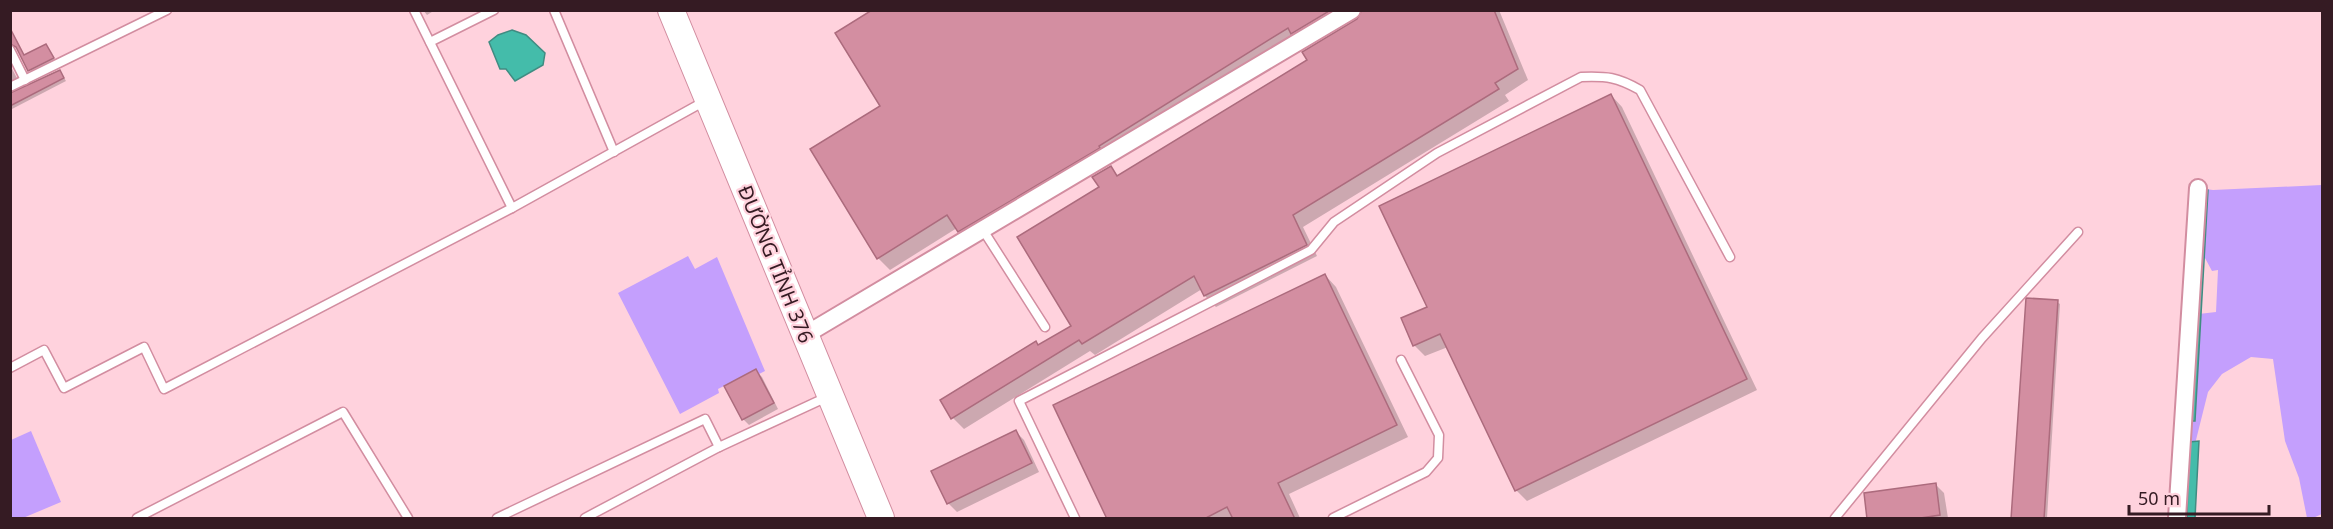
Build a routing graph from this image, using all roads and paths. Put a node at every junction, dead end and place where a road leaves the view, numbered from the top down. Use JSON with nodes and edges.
{"nodes":[{"id":1,"x":167,"y":10,"type":"edge"},
{"id":2,"x":414,"y":10,"type":"edge"},
{"id":3,"x":494,"y":10,"type":"edge"},
{"id":4,"x":554,"y":10,"type":"edge"},
{"id":5,"x":671,"y":10,"type":"edge"},
{"id":6,"x":1352,"y":10,"type":"edge"},
{"id":7,"x":429,"y":42,"type":"junction"},
{"id":8,"x":10,"y":50,"type":"edge"},
{"id":9,"x":26,"y":80,"type":"junction"},
{"id":10,"x":10,"y":87,"type":"edge"},
{"id":11,"x":708,"y":99,"type":"junction"},
{"id":12,"x":614,"y":152,"type":"junction"},
{"id":13,"x":2198,"y":188,"type":"dead end"},
{"id":14,"x":512,"y":208,"type":"junction"},
{"id":15,"x":983,"y":230,"type":"junction"},
{"id":16,"x":2078,"y":232,"type":"dead end"},
{"id":17,"x":1730,"y":257,"type":"dead end"},
{"id":18,"x":1045,"y":327,"type":"dead end"},
{"id":19,"x":805,"y":335,"type":"junction"},
{"id":20,"x":1401,"y":360,"type":"dead end"},
{"id":21,"x":10,"y":368,"type":"edge"},
{"id":22,"x":830,"y":396,"type":"junction"},
{"id":23,"x":719,"y":447,"type":"junction"},
{"id":24,"x":137,"y":519,"type":"edge"},
{"id":25,"x":408,"y":519,"type":"edge"},
{"id":26,"x":496,"y":519,"type":"edge"},
{"id":27,"x":585,"y":519,"type":"edge"},
{"id":28,"x":881,"y":519,"type":"edge"},
{"id":29,"x":1075,"y":519,"type":"edge"},
{"id":30,"x":1333,"y":519,"type":"edge"},
{"id":31,"x":1835,"y":519,"type":"edge"},
{"id":32,"x":2177,"y":519,"type":"edge"}],
"edges":[{"from":1,"to":9,"type":"lane"},
{"from":2,"to":7,"type":"lane"},
{"from":3,"to":7,"type":"lane"},
{"from":4,"to":12,"type":"lane"},
{"from":5,"to":11,"type":"main road","name":"ĐƯỜNG TỈNH 376"},
{"from":6,"to":15,"type":"street"},
{"from":7,"to":14,"type":"lane"},
{"from":8,"to":9,"type":"lane"},
{"from":9,"to":10,"type":"lane"},
{"from":11,"to":12,"type":"lane"},
{"from":11,"to":19,"type":"main road","name":"ĐƯỜNG TỈNH 376"},
{"from":12,"to":14,"type":"lane"},
{"from":13,"to":32,"type":"street"},
{"from":14,"to":21,"type":"lane"},
{"from":15,"to":18,"type":"lane"},
{"from":15,"to":19,"type":"street"},
{"from":16,"to":31,"type":"lane"},
{"from":17,"to":29,"type":"lane"},
{"from":19,"to":22,"type":"main road","name":"ĐƯỜNG TỈNH 376"},
{"from":20,"to":30,"type":"lane"},
{"from":22,"to":23,"type":"lane"},
{"from":22,"to":28,"type":"main road","name":"ĐƯỜNG TỈNH 376"},
{"from":23,"to":26,"type":"lane"},
{"from":23,"to":27,"type":"lane"},
{"from":24,"to":25,"type":"lane"}]}
